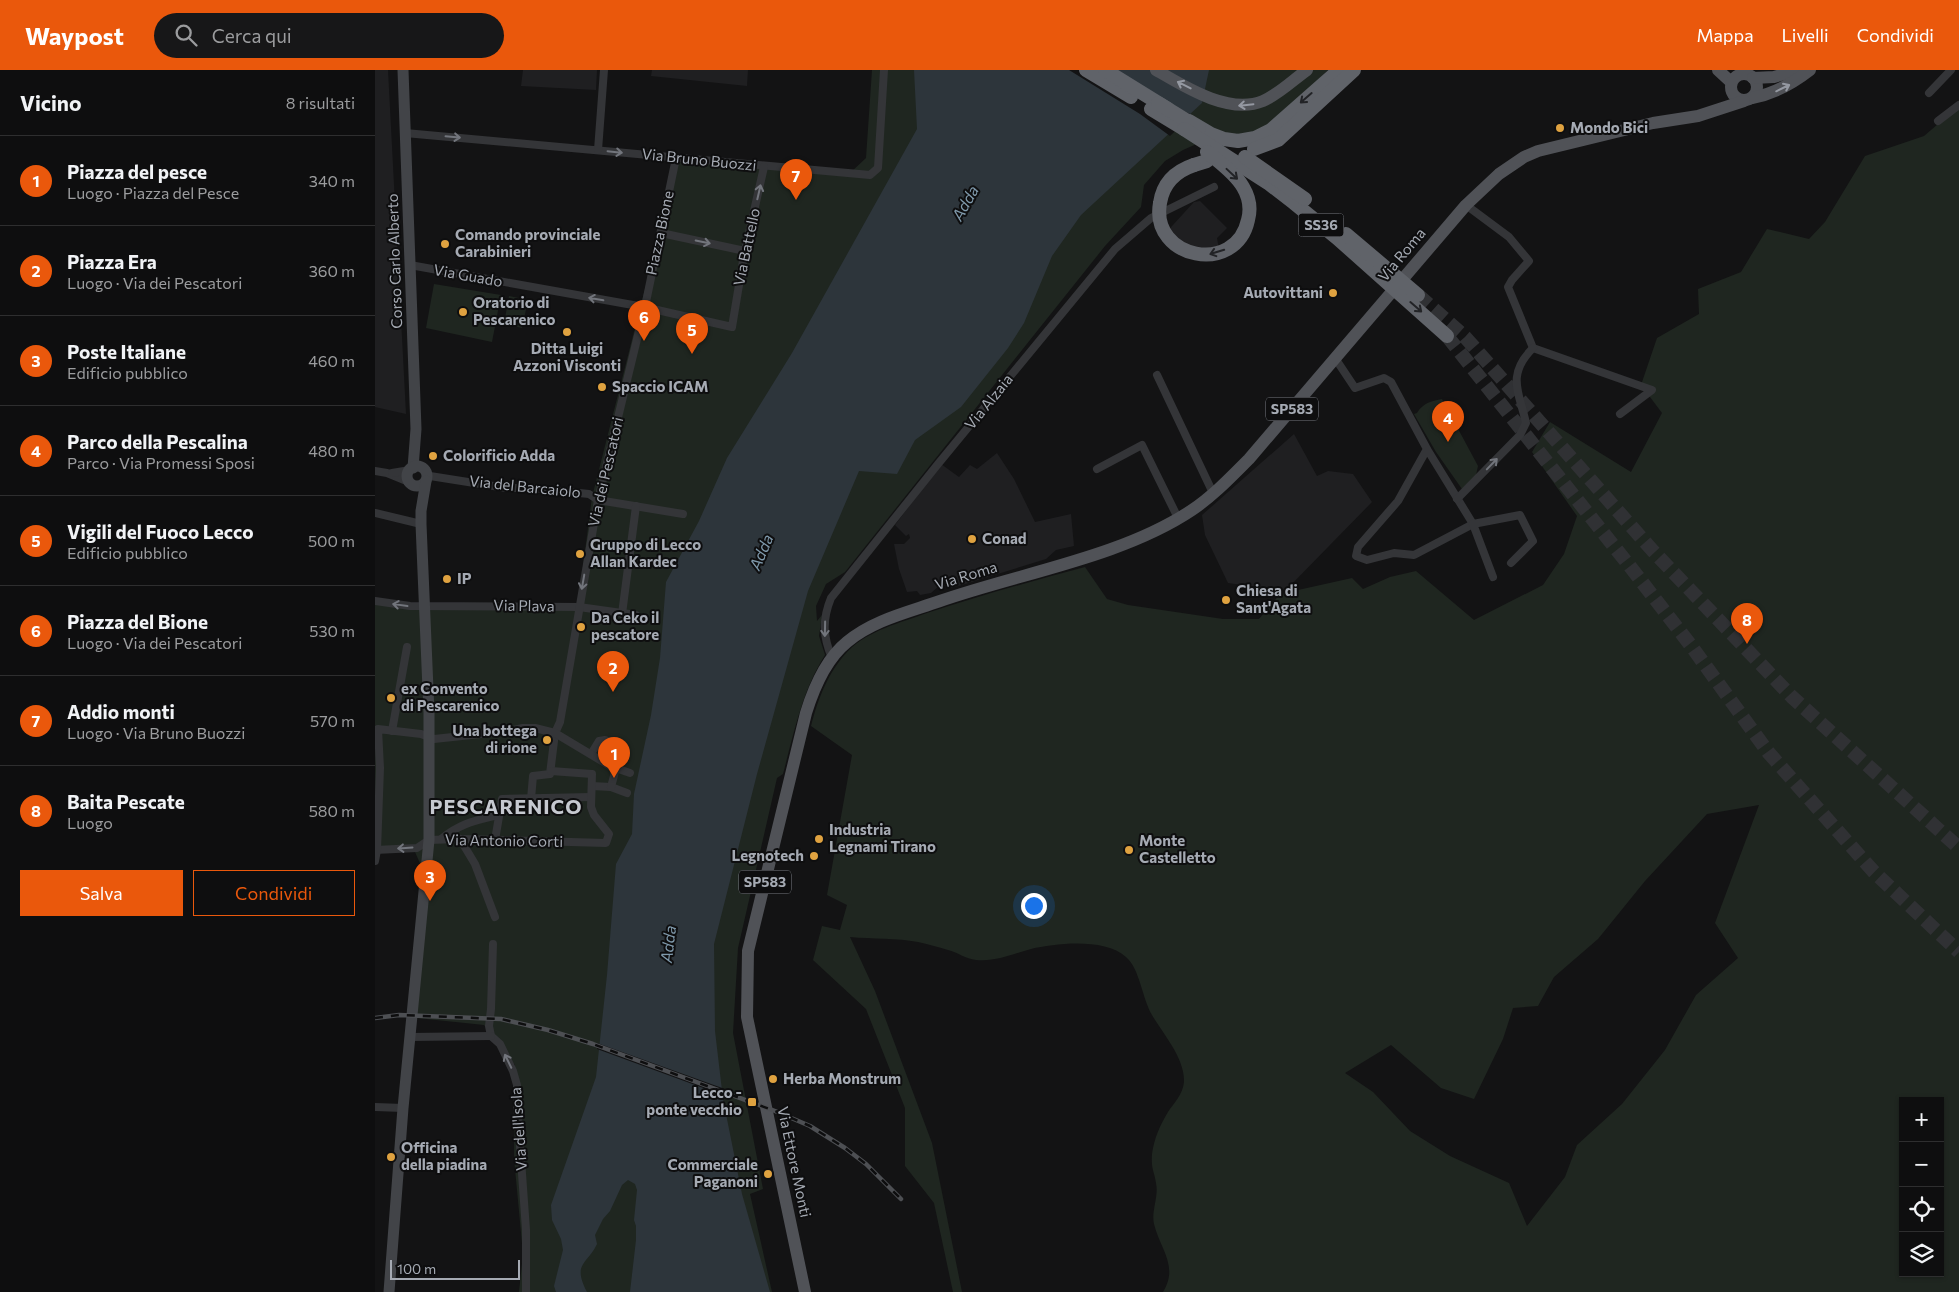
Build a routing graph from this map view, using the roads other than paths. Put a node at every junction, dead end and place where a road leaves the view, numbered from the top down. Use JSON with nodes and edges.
{"nodes":[{"id":1,"x":398,"y":70,"type":"edge"},
{"id":2,"x":403,"y":70,"type":"edge"},
{"id":3,"x":604,"y":70,"type":"edge"},
{"id":4,"x":884,"y":70,"type":"edge"},
{"id":5,"x":1086,"y":70,"type":"edge"},
{"id":6,"x":1105,"y":70,"type":"edge"},
{"id":7,"x":1156,"y":70,"type":"edge"},
{"id":8,"x":1307,"y":70,"type":"edge"},
{"id":9,"x":1339,"y":70,"type":"edge"},
{"id":10,"x":1354,"y":70,"type":"edge"},
{"id":11,"x":1718,"y":70,"type":"edge"},
{"id":12,"x":1798,"y":70,"type":"edge"},
{"id":13,"x":1810,"y":70,"type":"edge"},
{"id":14,"x":1951,"y":70,"type":"edge"},
{"id":15,"x":1746,"y":74,"type":"edge"},
{"id":16,"x":1731,"y":85,"type":"junction"},
{"id":17,"x":403,"y":92,"type":"junction"},
{"id":18,"x":1929,"y":93,"type":"dead end"},
{"id":19,"x":1748,"y":100,"type":"junction"},
{"id":20,"x":1158,"y":103,"type":"junction"},
{"id":21,"x":1959,"y":105,"type":"edge"},
{"id":22,"x":1711,"y":112,"type":"junction"},
{"id":23,"x":1939,"y":121,"type":"dead end"},
{"id":24,"x":1183,"y":129,"type":"junction"},
{"id":25,"x":405,"y":133,"type":"junction"},
{"id":26,"x":1254,"y":149,"type":"dead end"},
{"id":27,"x":598,"y":150,"type":"junction"},
{"id":28,"x":676,"y":158,"type":"junction"},
{"id":29,"x":1201,"y":163,"type":"dead end"},
{"id":30,"x":764,"y":167,"type":"junction"},
{"id":31,"x":1214,"y":188,"type":"dead end"},
{"id":32,"x":1466,"y":205,"type":"junction"},
{"id":33,"x":661,"y":233,"type":"junction"},
{"id":34,"x":745,"y":251,"type":"junction"},
{"id":35,"x":411,"y":265,"type":"junction"},
{"id":36,"x":1418,"y":295,"type":"tunnel mouth"},
{"id":37,"x":645,"y":307,"type":"junction"},
{"id":38,"x":731,"y":327,"type":"joint"},
{"id":39,"x":1447,"y":336,"type":"tunnel mouth"},
{"id":40,"x":1533,"y":348,"type":"junction"},
{"id":41,"x":1335,"y":358,"type":"junction"},
{"id":42,"x":1157,"y":375,"type":"dead end"},
{"id":43,"x":1620,"y":414,"type":"dead end"},
{"id":44,"x":1427,"y":450,"type":"junction"},
{"id":45,"x":1097,"y":469,"type":"dead end"},
{"id":46,"x":375,"y":471,"type":"edge"},
{"id":47,"x":416,"y":476,"type":"junction"},
{"id":48,"x":1213,"y":493,"type":"junction"},
{"id":49,"x":1457,"y":499,"type":"junction"},
{"id":50,"x":598,"y":500,"type":"junction"},
{"id":51,"x":636,"y":506,"type":"junction"},
{"id":52,"x":375,"y":513,"type":"edge"},
{"id":53,"x":683,"y":514,"type":"dead end"},
{"id":54,"x":1178,"y":518,"type":"junction"},
{"id":55,"x":421,"y":524,"type":"junction"},
{"id":56,"x":1473,"y":524,"type":"junction"},
{"id":57,"x":1511,"y":563,"type":"dead end"},
{"id":58,"x":1493,"y":577,"type":"dead end"},
{"id":59,"x":375,"y":601,"type":"edge"},
{"id":60,"x":425,"y":605,"type":"junction"},
{"id":61,"x":579,"y":607,"type":"junction"},
{"id":62,"x":622,"y":614,"type":"junction"},
{"id":63,"x":636,"y":615,"type":"dead end"},
{"id":64,"x":407,"y":648,"type":"dead end"},
{"id":65,"x":832,"y":658,"type":"junction"},
{"id":66,"x":805,"y":717,"type":"joint"},
{"id":67,"x":392,"y":731,"type":"junction"},
{"id":68,"x":555,"y":733,"type":"junction"},
{"id":69,"x":429,"y":736,"type":"junction"},
{"id":70,"x":623,"y":747,"type":"dead end"},
{"id":71,"x":591,"y":754,"type":"junction"},
{"id":72,"x":616,"y":768,"type":"junction"},
{"id":73,"x":377,"y":770,"type":"edge"},
{"id":74,"x":551,"y":771,"type":"junction"},
{"id":75,"x":630,"y":773,"type":"dead end"},
{"id":76,"x":592,"y":786,"type":"junction"},
{"id":77,"x":611,"y":787,"type":"junction"},
{"id":78,"x":627,"y":793,"type":"dead end"},
{"id":79,"x":591,"y":797,"type":"junction"},
{"id":80,"x":531,"y":799,"type":"junction"},
{"id":81,"x":498,"y":815,"type":"junction"},
{"id":82,"x":441,"y":839,"type":"junction"},
{"id":83,"x":460,"y":839,"type":"junction"},
{"id":84,"x":429,"y":840,"type":"junction"},
{"id":85,"x":495,"y":840,"type":"junction"},
{"id":86,"x":376,"y":850,"type":"edge"},
{"id":87,"x":375,"y":862,"type":"edge"},
{"id":88,"x":495,"y":917,"type":"dead end"},
{"id":89,"x":493,"y":944,"type":"dead end"},
{"id":90,"x":411,"y":1036,"type":"junction"},
{"id":91,"x":491,"y":1036,"type":"junction"},
{"id":92,"x":375,"y":1106,"type":"edge"},
{"id":93,"x":403,"y":1108,"type":"junction"},
{"id":94,"x":389,"y":1292,"type":"edge"},
{"id":95,"x":526,"y":1292,"type":"edge"},
{"id":96,"x":805,"y":1292,"type":"edge"}],
"edges":[{"from":1,"to":17,"type":"main road","name":"Corso Carlo Alberto"},
{"from":2,"to":17,"type":"main road","name":"Corso Carlo Alberto"},
{"from":3,"to":27,"type":"street"},
{"from":4,"to":30,"type":"street","name":"Via Bruno Buozzi"},
{"from":5,"to":24,"type":"highway","number":"SS36"},
{"from":6,"to":20,"type":"highway","number":"SS36"},
{"from":8,"to":7,"type":"main road","one_way":true},
{"from":9,"to":20,"type":"highway","one_way":true,"bridge":true},
{"from":10,"to":26,"type":"highway"},
{"from":11,"to":16,"type":"main road"},
{"from":12,"to":15,"type":"main road"},
{"from":19,"to":13,"type":"main road","name":"Via Roma","one_way":true},
{"from":14,"to":18,"type":"street"},
{"from":15,"to":16,"type":"main road"},
{"from":15,"to":19,"type":"main road"},
{"from":16,"to":19,"type":"main road"},
{"from":16,"to":22,"type":"main road"},
{"from":17,"to":25,"type":"main road","name":"Corso Carlo Alberto"},
{"from":19,"to":22,"type":"main road","name":"Via Roma"},
{"from":20,"to":36,"type":"highway","number":"SS36","bridge":true},
{"from":21,"to":23,"type":"street"},
{"from":22,"to":32,"type":"main road","name":"Via Roma","number":"SP583"},
{"from":24,"to":29,"type":"highway","one_way":true,"bridge":true},
{"from":24,"to":39,"type":"highway","number":"SS36","one_way":true,"bridge":true},
{"from":25,"to":27,"type":"street","name":"Via Bruno Buozzi","one_way":true},
{"from":25,"to":35,"type":"main road","name":"Corso Carlo Alberto"},
{"from":27,"to":28,"type":"street","name":"Via Bruno Buozzi","one_way":true},
{"from":28,"to":30,"type":"street","name":"Via Bruno Buozzi"},
{"from":28,"to":33,"type":"street","name":"Piazza Bione"},
{"from":34,"to":30,"type":"street","name":"Via Battello","one_way":true},
{"from":31,"to":65,"type":"street","name":"Via Alzaia","one_way":true},
{"from":32,"to":40,"type":"street"},
{"from":32,"to":41,"type":"main road","name":"Via Roma","number":"SP583"},
{"from":33,"to":34,"type":"street","one_way":true},
{"from":33,"to":37,"type":"street","name":"Piazza Bione"},
{"from":34,"to":38,"type":"street","name":"Via Battello"},
{"from":37,"to":35,"type":"street","name":"Via Guado","one_way":true},
{"from":35,"to":47,"type":"main road","name":"Corso Carlo Alberto"},
{"from":37,"to":38,"type":"street","name":"Via Guado"},
{"from":37,"to":50,"type":"street","name":"Via dei Pescatori"},
{"from":40,"to":43,"type":"street"},
{"from":49,"to":40,"type":"street","one_way":true},
{"from":41,"to":44,"type":"street"},
{"from":41,"to":48,"type":"main road","name":"Via Roma","number":"SP583"},
{"from":42,"to":48,"type":"street"},
{"from":44,"to":49,"type":"street"},
{"from":44,"to":56,"type":"street"},
{"from":45,"to":54,"type":"street"},
{"from":46,"to":47,"type":"street"},
{"from":47,"to":50,"type":"street","name":"Via del Barcaiolo"},
{"from":47,"to":55,"type":"main road","name":"Corso Carlo Alberto"},
{"from":48,"to":54,"type":"main road","name":"Via Roma","number":"SP583"},
{"from":49,"to":56,"type":"street"},
{"from":50,"to":51,"type":"street","name":"Via del Barcaiolo"},
{"from":50,"to":61,"type":"street","name":"Via dei Pescatori","one_way":true},
{"from":51,"to":53,"type":"street","name":"Via del Barcaiolo"},
{"from":51,"to":62,"type":"street"},
{"from":52,"to":55,"type":"street"},
{"from":54,"to":65,"type":"main road","name":"Via Roma","number":"SP583"},
{"from":55,"to":60,"type":"main road","name":"Corso Carlo Alberto"},
{"from":56,"to":57,"type":"street"},
{"from":56,"to":58,"type":"street"},
{"from":60,"to":59,"type":"street","name":"Via Plava","one_way":true},
{"from":60,"to":61,"type":"street","name":"Via Plava"},
{"from":60,"to":69,"type":"main road","name":"Corso Carlo Alberto"},
{"from":61,"to":62,"type":"street","name":"Via Plava"},
{"from":61,"to":68,"type":"street","name":"Via dei Pescatori"},
{"from":62,"to":63,"type":"street","name":"Via Plava"},
{"from":64,"to":67,"type":"street"},
{"from":65,"to":66,"type":"main road","name":"Via Roma","number":"SP583"},
{"from":66,"to":96,"type":"main road","name":"Via Ettore Monti","number":"SP583"},
{"from":67,"to":69,"type":"street"},
{"from":67,"to":73,"type":"street"},
{"from":68,"to":69,"type":"street"},
{"from":68,"to":71,"type":"street"},
{"from":68,"to":74,"type":"street","name":"Via dei Pescatori"},
{"from":69,"to":84,"type":"main road","name":"Corso Carlo Alberto"},
{"from":70,"to":71,"type":"street"},
{"from":71,"to":72,"type":"street"},
{"from":72,"to":75,"type":"street"},
{"from":72,"to":77,"type":"street"},
{"from":73,"to":86,"type":"street"},
{"from":74,"to":76,"type":"street"},
{"from":74,"to":80,"type":"street"},
{"from":76,"to":77,"type":"street"},
{"from":76,"to":79,"type":"street"},
{"from":77,"to":78,"type":"street"},
{"from":79,"to":80,"type":"street"},
{"from":79,"to":85,"type":"street","name":"Via Antonio Corti"},
{"from":80,"to":81,"type":"street"},
{"from":81,"to":82,"type":"street"},
{"from":81,"to":85,"type":"street"},
{"from":82,"to":83,"type":"street","name":"Via Antonio Corti"},
{"from":82,"to":84,"type":"street","name":"Via Antonio Corti"},
{"from":83,"to":85,"type":"street","name":"Via Antonio Corti"},
{"from":83,"to":88,"type":"street"},
{"from":84,"to":86,"type":"street","name":"Via Antonio Corti","one_way":true},
{"from":84,"to":90,"type":"main road","name":"Corso Carlo Alberto"},
{"from":86,"to":87,"type":"street"},
{"from":89,"to":91,"type":"street"},
{"from":90,"to":91,"type":"street"},
{"from":90,"to":93,"type":"main road","name":"Corso Carlo Alberto"},
{"from":95,"to":91,"type":"street","name":"Via dell'Isola","one_way":true},
{"from":92,"to":93,"type":"street"},
{"from":93,"to":94,"type":"main road","name":"Corso Carlo Alberto"}]}
